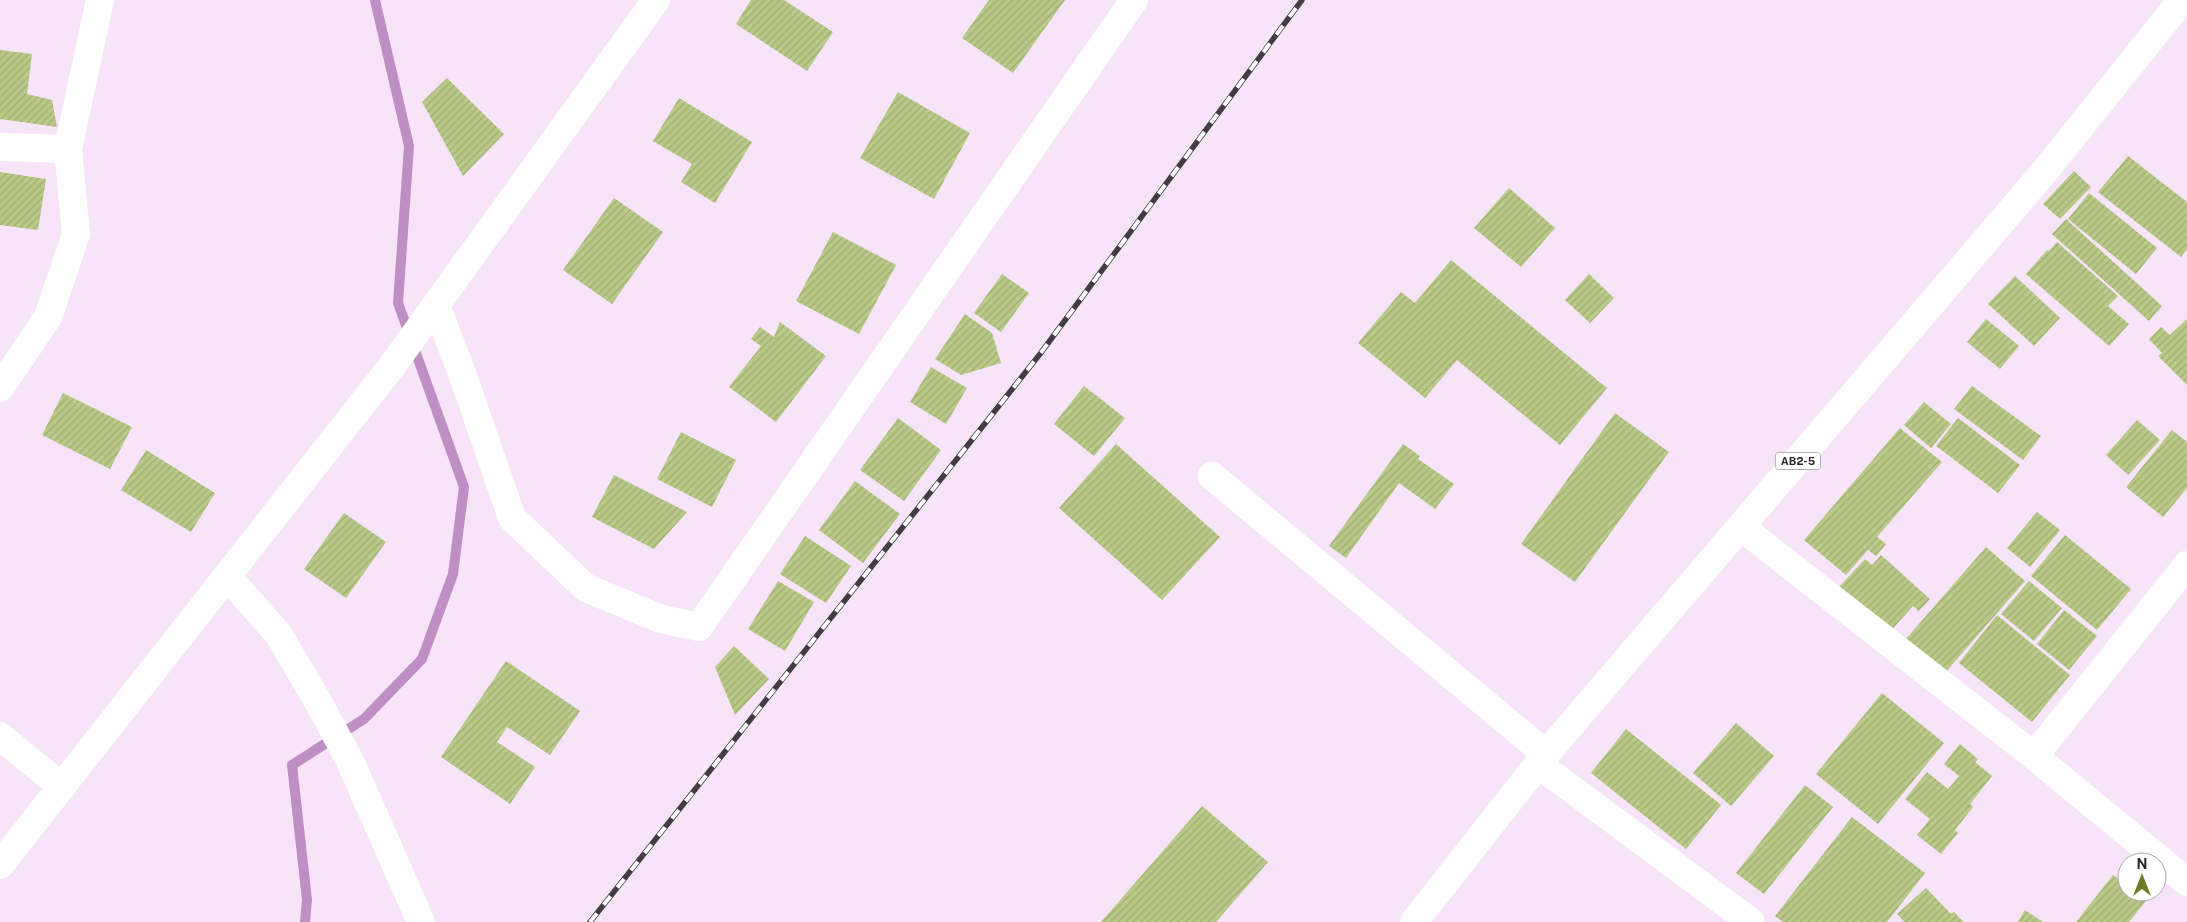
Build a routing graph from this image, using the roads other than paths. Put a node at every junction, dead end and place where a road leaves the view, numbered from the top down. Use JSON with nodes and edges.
{"nodes":[{"id":1,"x":100,"y":0,"type":"edge"},
{"id":2,"x":656,"y":0,"type":"edge"},
{"id":3,"x":1134,"y":0,"type":"edge"},
{"id":4,"x":2182,"y":0,"type":"edge"},
{"id":5,"x":0,"y":147,"type":"edge"},
{"id":6,"x":68,"y":149,"type":"junction"},
{"id":7,"x":429,"y":315,"type":"junction"},
{"id":8,"x":0,"y":388,"type":"edge"},
{"id":9,"x":1212,"y":476,"type":"dead end"},
{"id":10,"x":1741,"y":527,"type":"junction"},
{"id":11,"x":2187,"y":564,"type":"edge"},
{"id":12,"x":227,"y":576,"type":"junction"},
{"id":13,"x":0,"y":736,"type":"edge"},
{"id":14,"x":2034,"y":756,"type":"junction"},
{"id":15,"x":1542,"y":759,"type":"junction"},
{"id":16,"x":62,"y":787,"type":"junction"},
{"id":17,"x":0,"y":865,"type":"edge"},
{"id":18,"x":2187,"y":882,"type":"edge"},
{"id":19,"x":421,"y":922,"type":"edge"},
{"id":20,"x":1414,"y":922,"type":"edge"},
{"id":21,"x":1751,"y":922,"type":"edge"}],
"edges":[{"from":1,"to":6,"type":"street"},
{"from":2,"to":7,"type":"street"},
{"from":3,"to":7,"type":"street"},
{"from":4,"to":10,"type":"street","number":"AB2-5"},
{"from":5,"to":6,"type":"street"},
{"from":6,"to":8,"type":"street"},
{"from":7,"to":12,"type":"street"},
{"from":9,"to":15,"type":"street"},
{"from":10,"to":14,"type":"street"},
{"from":10,"to":15,"type":"street","number":"AB2-5"},
{"from":11,"to":14,"type":"street"},
{"from":12,"to":16,"type":"street"},
{"from":12,"to":19,"type":"street"},
{"from":13,"to":16,"type":"street"},
{"from":14,"to":18,"type":"street"},
{"from":15,"to":20,"type":"street","number":"AB2-5"},
{"from":15,"to":21,"type":"street"},
{"from":16,"to":17,"type":"street"}]}
